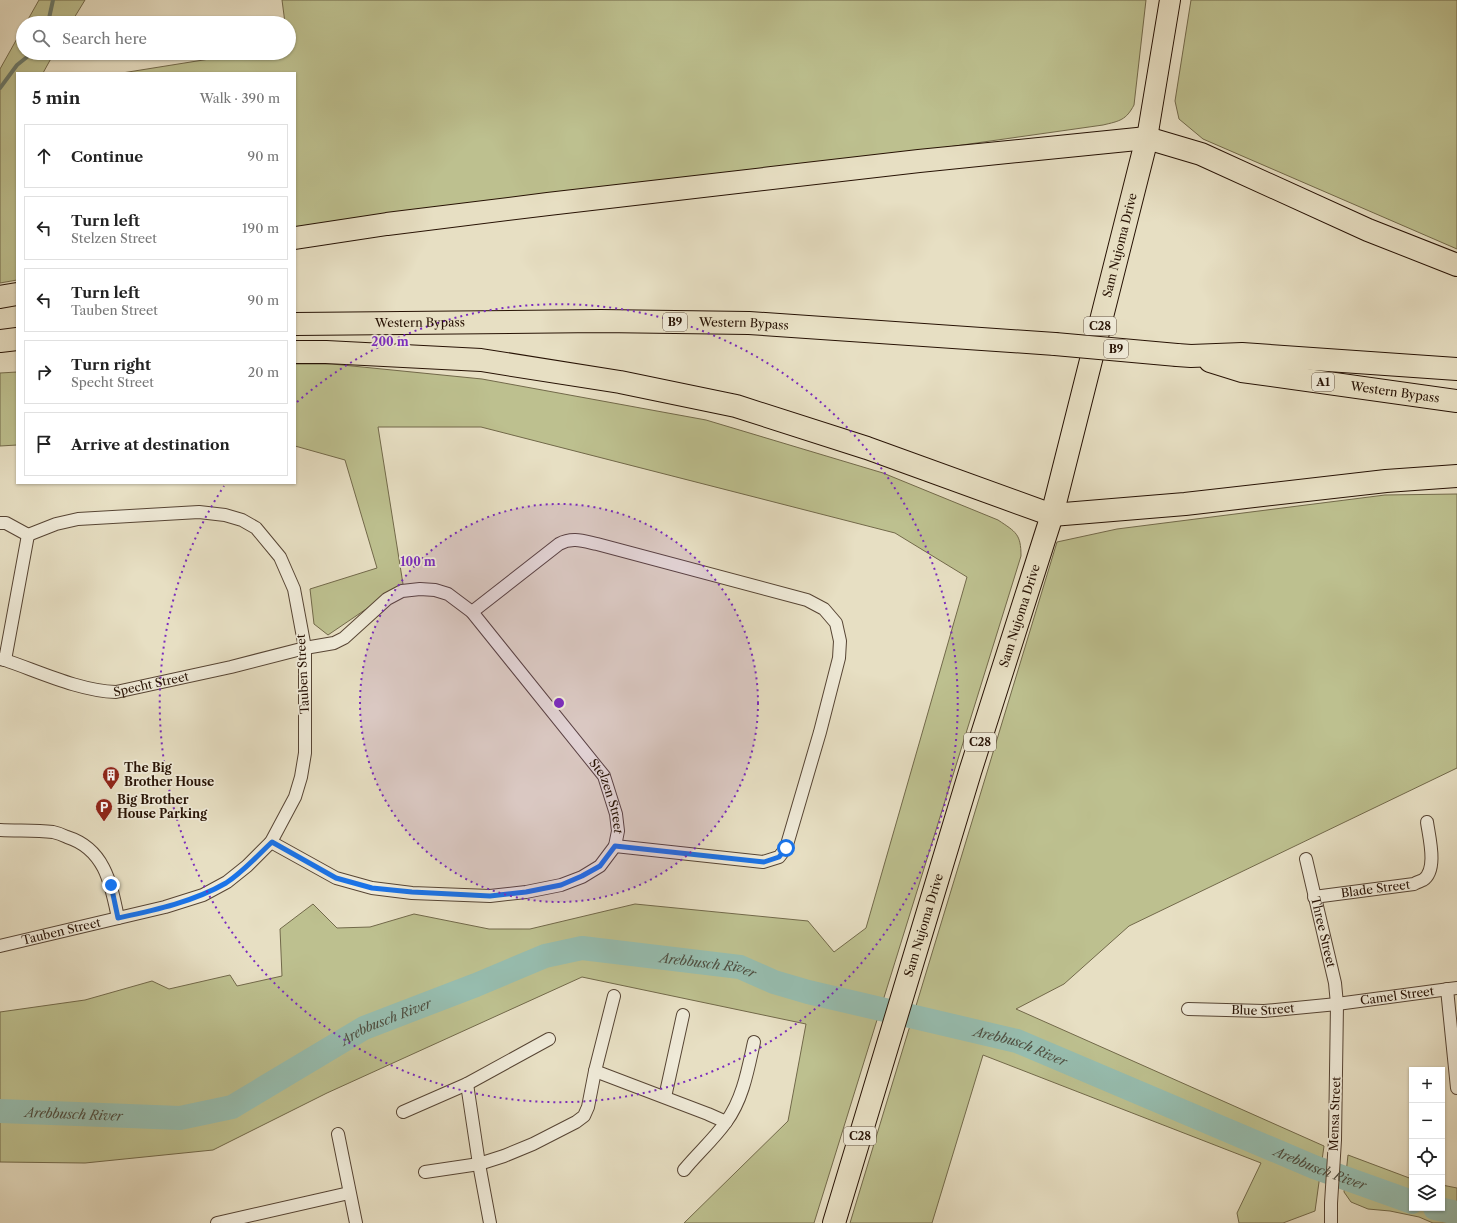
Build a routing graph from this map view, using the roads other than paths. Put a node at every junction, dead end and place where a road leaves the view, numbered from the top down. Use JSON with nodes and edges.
{"nodes":[{"id":1,"x":1170,"y":0,"type":"edge"},
{"id":2,"x":1147,"y":138,"type":"junction"},
{"id":3,"x":296,"y":238,"type":"edge"},
{"id":4,"x":1457,"y":265,"type":"edge"},
{"id":5,"x":16,"y":294,"type":"edge"},
{"id":6,"x":0,"y":297,"type":"edge"},
{"id":7,"x":296,"y":324,"type":"edge"},
{"id":8,"x":16,"y":340,"type":"edge"},
{"id":9,"x":0,"y":341,"type":"edge"},
{"id":10,"x":0,"y":352,"type":"edge"},
{"id":11,"x":16,"y":352,"type":"edge"},
{"id":12,"x":296,"y":352,"type":"edge"},
{"id":13,"x":1184,"y":355,"type":"junction"},
{"id":14,"x":1457,"y":369,"type":"edge"},
{"id":15,"x":1457,"y":401,"type":"edge"},
{"id":16,"x":1457,"y":476,"type":"edge"},
{"id":17,"x":1052,"y":515,"type":"junction"},
{"id":18,"x":0,"y":523,"type":"edge"},
{"id":19,"x":28,"y":535,"type":"junction"},
{"id":20,"x":472,"y":612,"type":"junction"},
{"id":21,"x":305,"y":648,"type":"junction"},
{"id":22,"x":3,"y":659,"type":"edge"},
{"id":23,"x":1427,"y":822,"type":"dead end"},
{"id":24,"x":0,"y":830,"type":"edge"},
{"id":25,"x":272,"y":842,"type":"junction"},
{"id":26,"x":615,"y":846,"type":"junction"},
{"id":27,"x":1306,"y":859,"type":"dead end"},
{"id":28,"x":1314,"y":897,"type":"junction"},
{"id":29,"x":118,"y":918,"type":"junction"},
{"id":30,"x":0,"y":946,"type":"edge"},
{"id":31,"x":1452,"y":989,"type":"edge"},
{"id":32,"x":614,"y":996,"type":"dead end"},
{"id":33,"x":1338,"y":1004,"type":"junction"},
{"id":34,"x":1188,"y":1009,"type":"dead end"},
{"id":35,"x":683,"y":1015,"type":"dead end"},
{"id":36,"x":549,"y":1038,"type":"dead end"},
{"id":37,"x":754,"y":1042,"type":"dead end"},
{"id":38,"x":595,"y":1071,"type":"junction"},
{"id":39,"x":467,"y":1084,"type":"junction"},
{"id":40,"x":1457,"y":1088,"type":"edge"},
{"id":41,"x":665,"y":1097,"type":"junction"},
{"id":42,"x":403,"y":1112,"type":"dead end"},
{"id":43,"x":726,"y":1122,"type":"junction"},
{"id":44,"x":338,"y":1134,"type":"dead end"},
{"id":45,"x":479,"y":1164,"type":"junction"},
{"id":46,"x":684,"y":1170,"type":"dead end"},
{"id":47,"x":425,"y":1172,"type":"dead end"},
{"id":48,"x":350,"y":1193,"type":"junction"},
{"id":49,"x":224,"y":1222,"type":"edge"},
{"id":50,"x":356,"y":1223,"type":"edge"},
{"id":51,"x":490,"y":1223,"type":"edge"},
{"id":52,"x":834,"y":1223,"type":"edge"},
{"id":53,"x":1332,"y":1223,"type":"edge"}],
"edges":[{"from":1,"to":2,"type":"main road","name":"Sam Nujoma Drive","number":"C28"},
{"from":2,"to":3,"type":"highway"},
{"from":2,"to":4,"type":"highway"},
{"from":2,"to":17,"type":"highway","name":"Sam Nujoma Drive","number":"C28"},
{"from":5,"to":6,"type":"highway"},
{"from":7,"to":13,"type":"highway","name":"Western Bypass","number":"B9","bridge":true},
{"from":8,"to":9,"type":"highway"},
{"from":10,"to":11,"type":"highway"},
{"from":12,"to":17,"type":"highway"},
{"from":13,"to":14,"type":"highway","name":"Western Bypass","number":"A1"},
{"from":13,"to":15,"type":"highway","name":"Western Bypass","number":"A1"},
{"from":16,"to":17,"type":"highway"},
{"from":17,"to":52,"type":"highway","name":"Sam Nujoma Drive","number":"C28"},
{"from":18,"to":19,"type":"street"},
{"from":19,"to":21,"type":"street","name":"Tauben Street"},
{"from":19,"to":22,"type":"street"},
{"from":20,"to":21,"type":"street","name":"Stelzen Street"},
{"from":20,"to":26,"type":"street","name":"Stelzen Street"},
{"from":20,"to":26,"type":"street"},
{"from":21,"to":22,"type":"street","name":"Specht Street"},
{"from":21,"to":25,"type":"street","name":"Tauben Street"},
{"from":23,"to":28,"type":"street","name":"Blade Street"},
{"from":24,"to":29,"type":"street"},
{"from":25,"to":26,"type":"street","name":"Stelzen Street"},
{"from":25,"to":29,"type":"street","name":"Tauben Street"},
{"from":27,"to":28,"type":"street","name":"Three Street"},
{"from":28,"to":33,"type":"street","name":"Three Street"},
{"from":29,"to":30,"type":"street","name":"Tauben Street"},
{"from":31,"to":33,"type":"street","name":"Camel Street"},
{"from":31,"to":40,"type":"street"},
{"from":32,"to":38,"type":"street"},
{"from":33,"to":34,"type":"street","name":"Blue Street"},
{"from":33,"to":53,"type":"street","name":"Mensa Street"},
{"from":35,"to":41,"type":"street"},
{"from":36,"to":39,"type":"street"},
{"from":37,"to":43,"type":"street"},
{"from":38,"to":41,"type":"street"},
{"from":38,"to":45,"type":"street"},
{"from":39,"to":42,"type":"street"},
{"from":39,"to":45,"type":"street"},
{"from":41,"to":43,"type":"street"},
{"from":43,"to":46,"type":"street"},
{"from":44,"to":48,"type":"street"},
{"from":45,"to":47,"type":"street"},
{"from":45,"to":51,"type":"street"},
{"from":48,"to":49,"type":"street"},
{"from":48,"to":50,"type":"street"}]}
